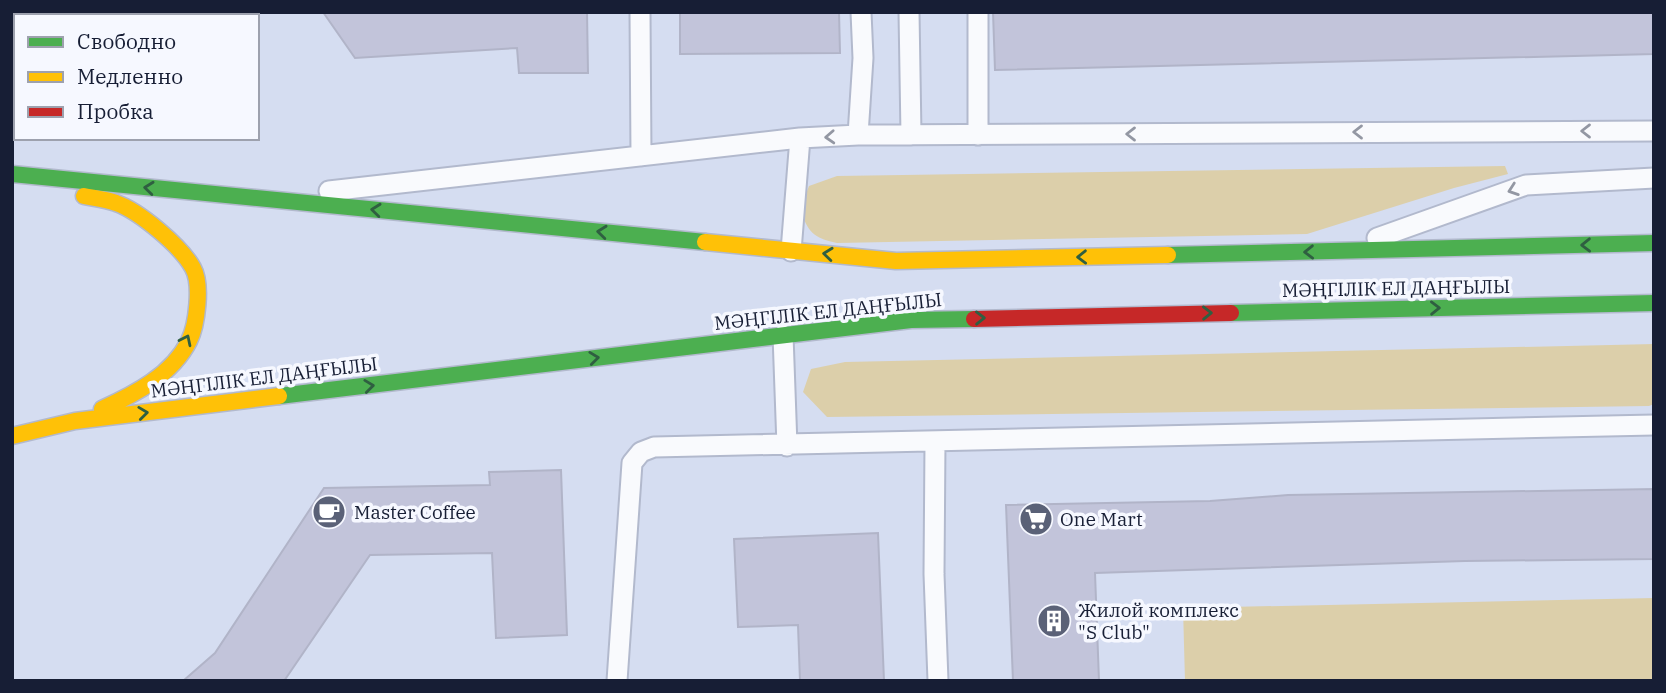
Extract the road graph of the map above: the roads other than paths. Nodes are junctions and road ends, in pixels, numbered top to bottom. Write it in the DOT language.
graph roads {
  1 [pos="640,12"];
  2 [pos="861,12"];
  3 [pos="909,12"];
  4 [pos="978,12"];
  5 [pos="1654,131"];
  6 [pos="858,135"];
  7 [pos="911,135"];
  8 [pos="978,135"];
  9 [pos="800,138"];
  10 [pos="640,156"];
  11 [pos="12,174"];
  12 [pos="1654,178"];
  13 [pos="12,180"];
  14 [pos="262,199"];
  15 [pos="1654,243"];
  16 [pos="791,251"];
  17 [pos="1339,251"];
  18 [pos="1654,303"];
  19 [pos="783,335"];
  20 [pos="75,421"];
  21 [pos="1654,425"];
  22 [pos="12,436"];
  23 [pos="935,442"];
  24 [pos="787,446"];
  25 [pos="617,681"];
  26 [pos="937,681"];
  1 -- 10 [label="lane"];
  2 -- 6 [label="lane"];
  3 -- 7 [label="lane"];
  4 -- 8 [label="lane"];
  5 -- 8 [label="lane, one-way"];
  6 -- 7 [label="lane"];
  6 -- 9 [label="lane, one-way"];
  7 -- 8 [label="lane"];
  9 -- 10 [label="lane"];
  9 -- 16 [label="lane"];
  10 -- 14 [label="lane"];
  14 -- 11 [label="main road, МӘҢГІЛІК ЕЛ ДАҢҒЫЛЫ, one-way"];
  12 -- 17 [label="lane, one-way"];
  20 -- 13 [label="main road, one-way"];
  16 -- 14 [label="main road, МӘҢГІЛІК ЕЛ ДАҢҒЫЛЫ, one-way"];
  15 -- 17 [label="main road, МӘҢГІЛІК ЕЛ ДАҢҒЫЛЫ, one-way"];
  17 -- 16 [label="main road, МӘҢГІЛІК ЕЛ ДАҢҒЫЛЫ, one-way"];
  19 -- 18 [label="main road, МӘҢГІЛІК ЕЛ ДАҢҒЫЛЫ, one-way"];
  20 -- 19 [label="main road, МӘҢГІЛІК ЕЛ ДАҢҒЫЛЫ, one-way"];
  19 -- 24 [label="lane"];
  20 -- 22 [label="main road, МӘҢГІЛІК ЕЛ ДАҢҒЫЛЫ"];
  21 -- 23 [label="lane"];
  23 -- 24 [label="lane"];
  23 -- 26 [label="lane"];
  24 -- 25 [label="lane"];
}
